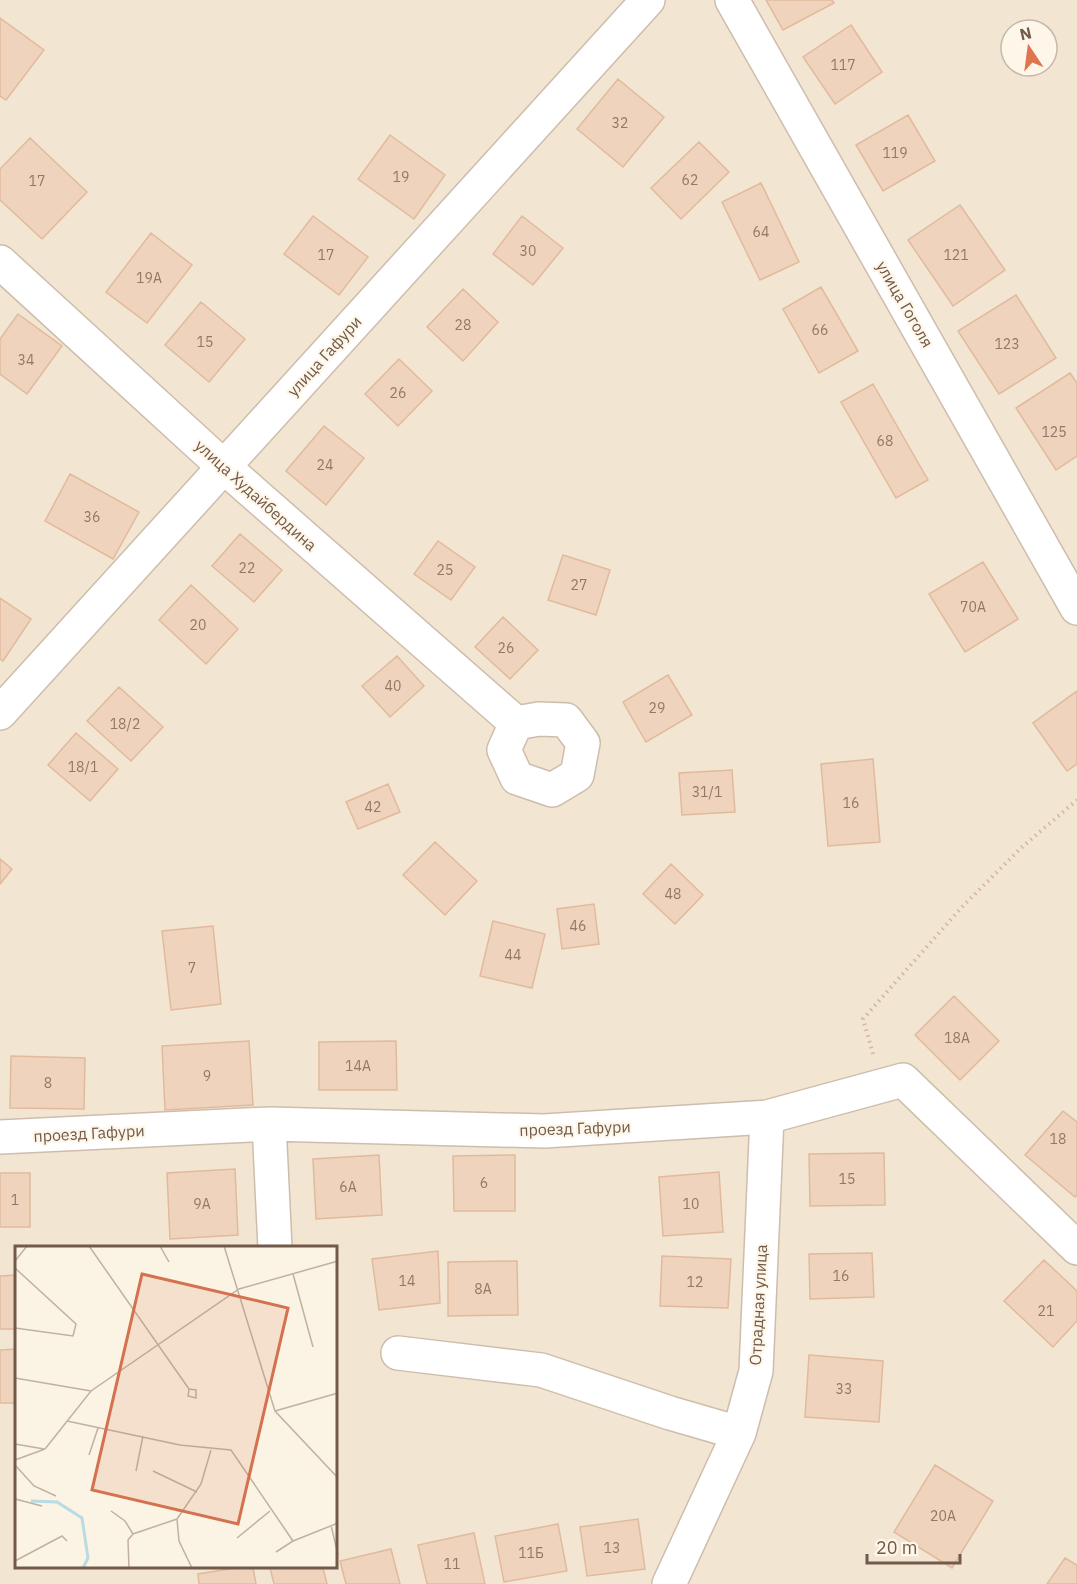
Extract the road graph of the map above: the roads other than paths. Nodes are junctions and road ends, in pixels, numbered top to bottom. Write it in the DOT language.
graph roads {
  1 [pos="648,0"];
  2 [pos="732,0"];
  3 [pos="0,262"];
  4 [pos="224,467"];
  5 [pos="1077,608"];
  6 [pos="0,713"];
  7 [pos="516,723"];
  8 [pos="766,1118"];
  9 [pos="269,1124"];
  10 [pos="0,1137"];
  11 [pos="274,1246"];
  12 [pos="1077,1248"];
  13 [pos="398,1353"];
  14 [pos="739,1433"];
  15 [pos="669,1584"];
  1 -- 4 [label="street, улица Гафури"];
  2 -- 5 [label="street, улица Гоголя"];
  3 -- 4 [label="street, улица Худайбердина"];
  4 -- 6 [label="street, улица Гафури"];
  4 -- 7 [label="street, улица Худайбердина"];
  8 -- 9 [label="street, проезд Гафури"];
  8 -- 12 [label="street, проезд Гафури"];
  8 -- 14 [label="street, Отрадная улица"];
  9 -- 10 [label="street, проезд Гафури"];
  9 -- 11 [label="street"];
  13 -- 14 [label="street"];
  14 -- 15 [label="street, Отрадная улица"];
}
